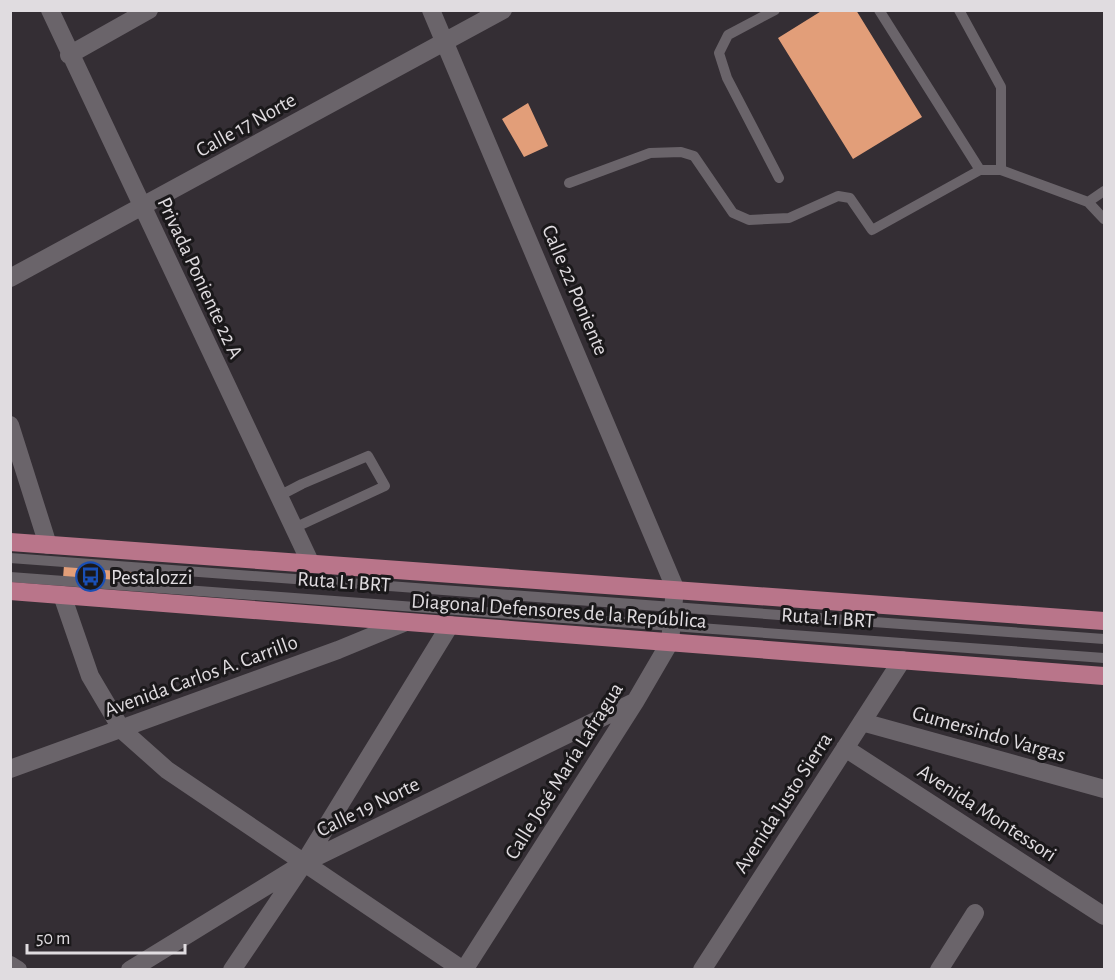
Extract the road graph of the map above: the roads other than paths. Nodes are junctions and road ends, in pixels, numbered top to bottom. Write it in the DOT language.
graph roads {
  1 [pos="50,10"];
  2 [pos="149,10"];
  3 [pos="431,10"];
  4 [pos="503,10"];
  5 [pos="775,10"];
  6 [pos="879,10"];
  7 [pos="959,10"];
  8 [pos="446,41"];
  9 [pos="69,55"];
  10 [pos="980,170"];
  11 [pos="1001,170"];
  12 [pos="779,178"];
  13 [pos="568,183"];
  14 [pos="1104,191"];
  15 [pos="1088,202"];
  16 [pos="142,207"];
  17 [pos="1104,219"];
  18 [pos="10,278"];
  19 [pos="10,425"];
  20 [pos="279,496"];
  21 [pos="294,528"];
  22 [pos="10,542"];
  23 [pos="48,544"];
  24 [pos="10,558"];
  25 [pos="311,564"];
  26 [pos="10,577"];
  27 [pos="675,588"];
  28 [pos="10,591"];
  29 [pos="62,595"];
  30 [pos="673,606"];
  31 [pos="1104,621"];
  32 [pos="406,622"];
  33 [pos="450,625"];
  34 [pos="670,634"];
  35 [pos="1104,639"];
  36 [pos="1104,658"];
  37 [pos="902,660"];
  38 [pos="1104,676"];
  39 [pos="635,702"];
  40 [pos="862,722"];
  41 [pos="122,729"];
  42 [pos="845,748"];
  43 [pos="10,769"];
  44 [pos="1104,789"];
  45 [pos="304,863"];
  46 [pos="975,913"];
  47 [pos="1104,916"];
  48 [pos="10,965"];
  49 [pos="18,969"];
  50 [pos="130,969"];
  51 [pos="232,969"];
  52 [pos="464,969"];
  53 [pos="702,969"];
  54 [pos="939,969"];
  1 -- 9 [label="street, Privada Poniente 22 A"];
  2 -- 9 [label="street"];
  3 -- 8 [label="street, Calle 22 Poniente"];
  4 -- 8 [label="street, Calle 17 Norte"];
  5 -- 12 [label="lane"];
  6 -- 10 [label="lane"];
  7 -- 11 [label="lane"];
  8 -- 16 [label="street, Calle 17 Norte"];
  8 -- 27 [label="street, Calle 22 Poniente"];
  9 -- 16 [label="street, Privada Poniente 22 A"];
  10 -- 11 [label="lane"];
  10 -- 13 [label="lane"];
  11 -- 15 [label="lane"];
  14 -- 15 [label="lane"];
  15 -- 17 [label="lane"];
  16 -- 18 [label="street, Calle 17 Norte"];
  16 -- 20 [label="street, Privada Poniente 22 A"];
  19 -- 23 [label="street"];
  20 -- 21 [label="street, Privada Poniente 22 A"];
  20 -- 21 [label="lane"];
  21 -- 25 [label="street, Privada Poniente 22 A"];
  22 -- 23 [label="main road, Diagonal Defensores de la República"];
  23 -- 25 [label="main road, Diagonal Defensores de la República"];
  24 -- 30 [label="lane, Ruta L1 BRT"];
  25 -- 27 [label="main road, Diagonal Defensores de la República"];
  26 -- 34 [label="lane, Ruta L1 BRT"];
  27 -- 30 [label="street, Calle José María Lafragua"];
  27 -- 31 [label="main road, Diagonal Defensores de la República"];
  28 -- 29 [label="main road, Diagonal Defensores de la República"];
  29 -- 32 [label="main road, Diagonal Defensores de la República"];
  29 -- 41 [label="street"];
  30 -- 34 [label="street, Calle José María Lafragua"];
  30 -- 35 [label="lane, Ruta L1 BRT"];
  32 -- 33 [label="main road, Diagonal Defensores de la República"];
  32 -- 41 [label="street, Avenida Carlos A. Carrillo"];
  33 -- 34 [label="main road, Diagonal Defensores de la República"];
  33 -- 45 [label="street"];
  34 -- 36 [label="lane, Ruta L1 BRT"];
  34 -- 37 [label="main road, Diagonal Defensores de la República"];
  34 -- 39 [label="street, Calle José María Lafragua"];
  37 -- 38 [label="main road, Diagonal Defensores de la República"];
  37 -- 40 [label="street, Avenida Justo Sierra"];
  39 -- 45 [label="street, Calle 19 Norte"];
  39 -- 52 [label="street, Calle José María Lafragua"];
  40 -- 42 [label="street, Avenida Justo Sierra"];
  40 -- 44 [label="street, Gumersindo Vargas"];
  41 -- 43 [label="street, Avenida Carlos A. Carrillo"];
  41 -- 45 [label="street"];
  42 -- 47 [label="street, Avenida Montessori"];
  42 -- 53 [label="street, Avenida Justo Sierra"];
  45 -- 50 [label="street, Calle 19 Norte"];
  45 -- 51 [label="street"];
  45 -- 52 [label="street"];
  46 -- 54 [label="street"];
  48 -- 49 [label="street"];
}
